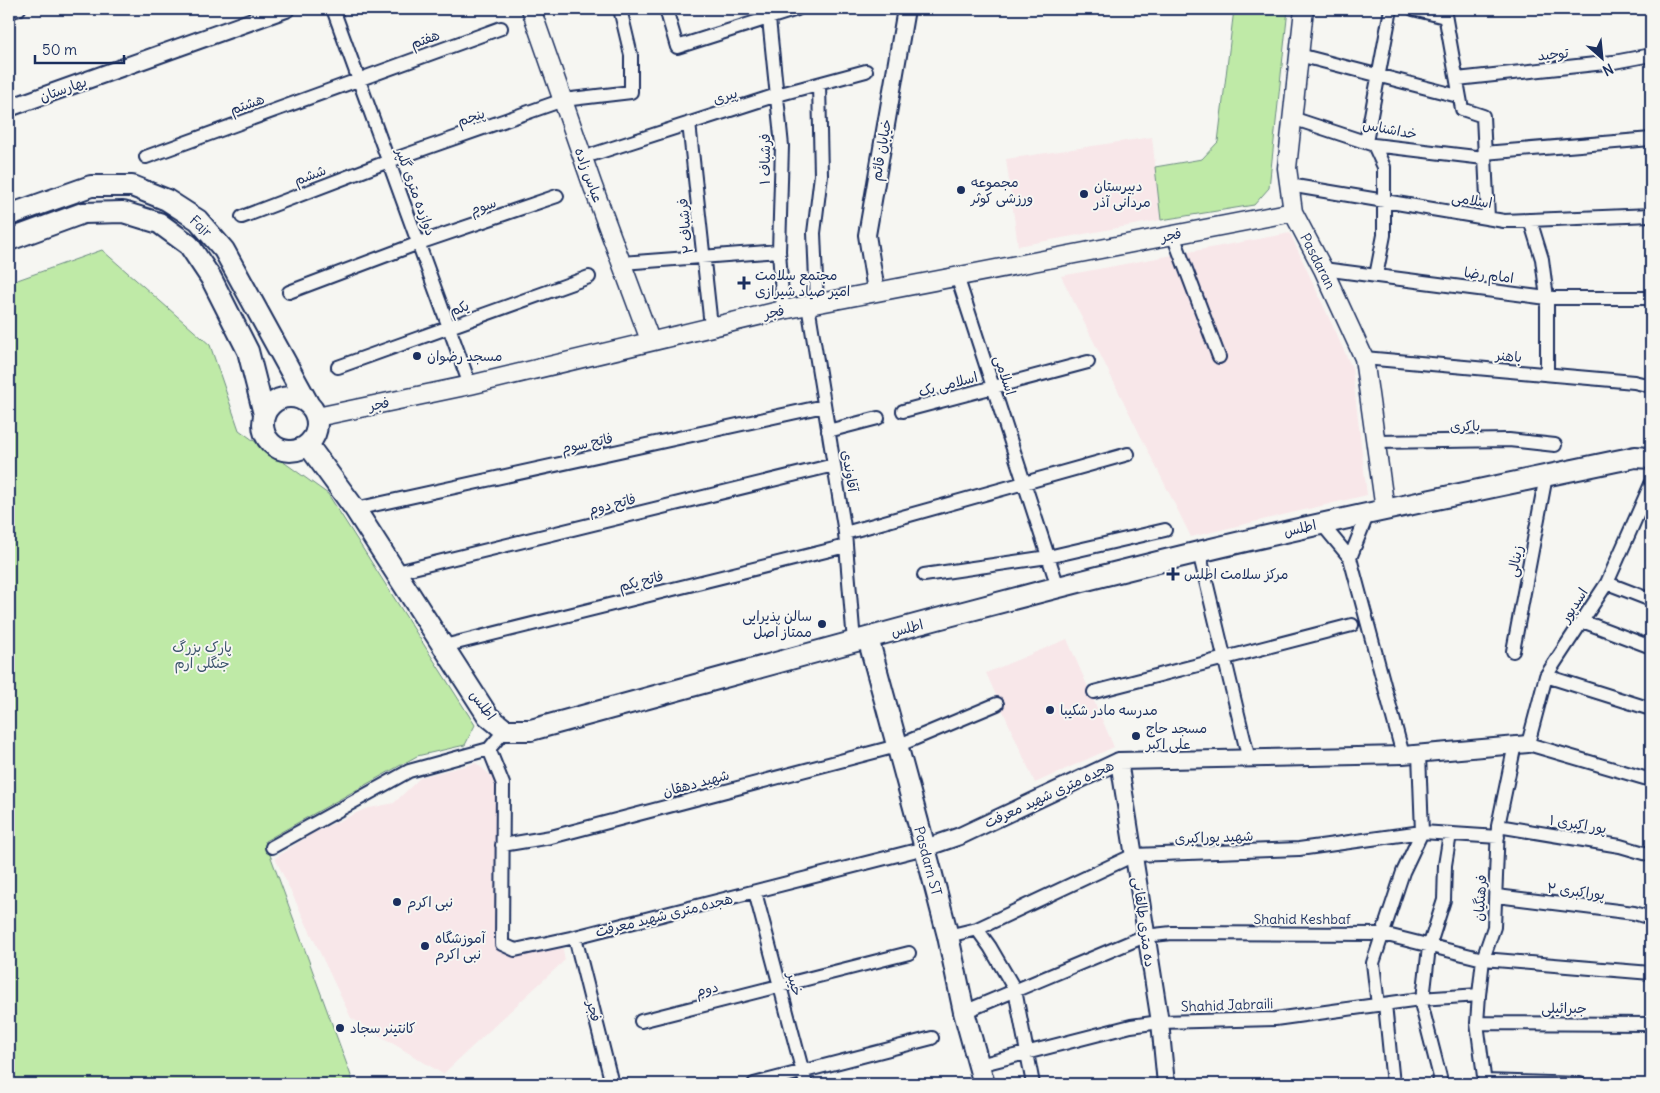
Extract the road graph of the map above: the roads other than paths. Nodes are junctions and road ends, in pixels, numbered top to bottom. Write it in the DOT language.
graph roads {
  1 [pos="19,9"];
  2 [pos="286,9"];
  3 [pos="333,9"];
  4 [pos="531,9"];
  5 [pos="620,9"];
  6 [pos="666,9"];
  7 [pos="797,9"];
  8 [pos="906,9"];
  9 [pos="1304,9"];
  10 [pos="1391,9"];
  11 [pos="1413,9"];
  12 [pos="9,12"];
  13 [pos="1444,13"];
  14 [pos="768,14"];
  15 [pos="501,28"];
  16 [pos="1299,55"];
  17 [pos="1651,56"];
  18 [pos="866,71"];
  19 [pos="1379,76"];
  20 [pos="358,79"];
  21 [pos="1457,79"];
  22 [pos="819,84"];
  23 [pos="777,95"];
  24 [pos="1458,96"];
  25 [pos="563,100"];
  26 [pos="9,108"];
  27 [pos="1292,118"];
  28 [pos="689,123"];
  29 [pos="1651,139"];
  30 [pos="1370,143"];
  31 [pos="594,154"];
  32 [pos="1484,155"];
  33 [pos="146,157"];
  34 [pos="389,161"];
  35 [pos="1289,185"];
  36 [pos="558,196"];
  37 [pos="1384,202"];
  38 [pos="1293,212"];
  39 [pos="9,215"];
  40 [pos="1651,215"];
  41 [pos="242,218"];
  42 [pos="1488,218"];
  43 [pos="1530,220"];
  44 [pos="1173,235"];
  45 [pos="9,240"];
  46 [pos="419,243"];
  47 [pos="779,251"];
  48 [pos="703,255"];
  49 [pos="622,263"];
  50 [pos="1323,269"];
  51 [pos="957,276"];
  52 [pos="1376,276"];
  53 [pos="590,277"];
  54 [pos="876,291"];
  55 [pos="289,292"];
  56 [pos="1547,298"];
  57 [pos="1651,298"];
  58 [pos="812,304"];
  59 [pos="783,310"];
  60 [pos="711,326"];
  61 [pos="450,327"];
  62 [pos="650,340"];
  63 [pos="1219,357"];
  64 [pos="1364,358"];
  65 [pos="1088,362"];
  66 [pos="338,367"];
  67 [pos="1547,374"];
  68 [pos="470,385"];
  69 [pos="1651,386"];
  70 [pos="993,387"];
  71 [pos="824,406"];
  72 [pos="313,410"];
  73 [pos="902,411"];
  74 [pos="264,414"];
  75 [pos="878,418"];
  76 [pos="828,431"];
  77 [pos="1376,442"];
  78 [pos="308,445"];
  79 [pos="1555,445"];
  80 [pos="1128,454"];
  81 [pos="1651,458"];
  82 [pos="834,465"];
  83 [pos="1546,476"];
  84 [pos="1024,483"];
  85 [pos="1651,484"];
  86 [pos="355,509"];
  87 [pos="1376,511"];
  88 [pos="1646,512"];
  89 [pos="1321,523"];
  90 [pos="1165,530"];
  91 [pos="846,539"];
  92 [pos="1199,552"];
  93 [pos="1048,557"];
  94 [pos="1350,558"];
  95 [pos="397,572"];
  96 [pos="924,575"];
  97 [pos="1607,583"];
  98 [pos="1058,587"];
  99 [pos="1651,600"];
  100 [pos="1582,621"];
  101 [pos="1352,625"];
  102 [pos="861,640"];
  103 [pos="444,646"];
  104 [pos="1651,646"];
  105 [pos="1514,651"];
  106 [pos="1224,658"];
  107 [pos="1546,676"];
  108 [pos="1094,692"];
  109 [pos="997,704"];
  110 [pos="1651,709"];
  111 [pos="506,730"];
  112 [pos="1521,744"];
  113 [pos="897,746"];
  114 [pos="489,748"];
  115 [pos="1411,754"];
  116 [pos="1249,760"];
  117 [pos="1119,761"];
  118 [pos="1651,780"];
  119 [pos="1422,832"];
  120 [pos="1498,832"];
  121 [pos="1450,834"];
  122 [pos="502,845"];
  123 [pos="272,847"];
  124 [pos="925,848"];
  125 [pos="1134,855"];
  126 [pos="1651,855"];
  127 [pos="755,892"];
  128 [pos="1497,896"];
  129 [pos="1651,918"];
  130 [pos="977,929"];
  131 [pos="1382,934"];
  132 [pos="948,936"];
  133 [pos="1145,936"];
  134 [pos="575,937"];
  135 [pos="1429,947"];
  136 [pos="910,953"];
  137 [pos="1483,959"];
  138 [pos="1651,973"];
  139 [pos="780,987"];
  140 [pos="1015,990"];
  141 [pos="1479,995"];
  142 [pos="1422,999"];
  143 [pos="1382,1005"];
  144 [pos="964,1012"];
  145 [pos="640,1020"];
  146 [pos="1160,1022"];
  147 [pos="1477,1023"];
  148 [pos="1651,1024"];
  149 [pos="932,1038"];
  150 [pos="1029,1052"];
  151 [pos="979,1065"];
  152 [pos="804,1078"];
  153 [pos="1485,1083"];
  154 [pos="612,1084"];
  155 [pos="754,1084"];
  156 [pos="984,1084"];
  157 [pos="1033,1084"];
  158 [pos="1166,1084"];
  159 [pos="1393,1084"];
  160 [pos="1439,1084"];
  161 [pos="1580,1084"];
  1 -- 12 [label="street"];
  2 -- 26 [label="street, بهارستان"];
  3 -- 20 [label="street, دوازده متری گلپر"];
  4 -- 25 [label="main road, عباس زاده"];
  5 -- 25 [label="street, پنجم"];
  6 -- 14 [label="street"];
  7 -- 14 [label="street"];
  8 -- 54 [label="street, خیابان قائم"];
  9 -- 16 [label="main road, Pasdaran"];
  10 -- 19 [label="street"];
  11 -- 13 [label="street"];
  13 -- 21 [label="street"];
  14 -- 23 [label="street, فرشباف ۱"];
  15 -- 20 [label="street, هفتم"];
  16 -- 19 [label="street"];
  16 -- 27 [label="main road, Pasdaran"];
  17 -- 21 [label="street, توحید"];
  18 -- 22 [label="street, پیری"];
  19 -- 24 [label="street"];
  19 -- 30 [label="street"];
  20 -- 33 [label="street, هشتم"];
  20 -- 34 [label="street, دوازده متری گلپر"];
  21 -- 24 [label="street"];
  22 -- 23 [label="street, پیری"];
  22 -- 58 [label="street, آقاوندی"];
  23 -- 28 [label="street, پیری"];
  23 -- 47 [label="street, فرشباف ۱"];
  24 -- 32 [label="street"];
  25 -- 34 [label="street, پنجم"];
  25 -- 49 [label="main road, عباس زاده"];
  27 -- 30 [label="street, خداشناس"];
  27 -- 35 [label="main road, Pasdaran"];
  28 -- 31 [label="street, پیری"];
  28 -- 48 [label="street, فرشباف ۲"];
  29 -- 32 [label="street, خداشناس"];
  30 -- 32 [label="street, خداشناس"];
  30 -- 37 [label="street"];
  32 -- 42 [label="street"];
  34 -- 41 [label="street, ششم"];
  34 -- 46 [label="street, دوازده متری گلپر"];
  35 -- 37 [label="street, اسلامی"];
  35 -- 38 [label="main road, Pasdaran"];
  36 -- 46 [label="street, سوم"];
  37 -- 42 [label="street, اسلامی"];
  37 -- 52 [label="street"];
  38 -- 44 [label="main road, فجر"];
  38 -- 50 [label="main road, Pasdaran"];
  39 -- 72 [label="main road, Fajr"];
  40 -- 43 [label="street, اسلامی"];
  42 -- 43 [label="street, اسلامی"];
  43 -- 56 [label="street"];
  44 -- 51 [label="main road, فجر"];
  44 -- 63 [label="street"];
  45 -- 74 [label="main road, Fajr"];
  46 -- 55 [label="street"];
  46 -- 61 [label="street, دوازده متری گلپر"];
  47 -- 48 [label="street"];
  47 -- 59 [label="street, فرشباف ۱"];
  48 -- 49 [label="street"];
  48 -- 60 [label="street, فرشباف ۲"];
  49 -- 62 [label="main road, عباس زاده"];
  50 -- 52 [label="street, امام رضا"];
  50 -- 64 [label="main road, Pasdaran"];
  51 -- 54 [label="main road, فجر"];
  51 -- 70 [label="street, اسلامی"];
  52 -- 56 [label="street, امام رضا"];
  53 -- 61 [label="street, یکم"];
  54 -- 58 [label="main road, فجر"];
  56 -- 57 [label="street, امام رضا"];
  56 -- 67 [label="street"];
  58 -- 59 [label="main road, فجر"];
  58 -- 71 [label="street, آقاوندی"];
  59 -- 60 [label="main road, فجر"];
  60 -- 62 [label="main road, فجر"];
  61 -- 66 [label="street, یکم"];
  61 -- 68 [label="street, دوازده متری گلپر"];
  62 -- 68 [label="main road, فجر"];
  64 -- 67 [label="street, باهنر"];
  64 -- 77 [label="main road, Pasdaran"];
  65 -- 70 [label="street, اسلامی یک"];
  67 -- 69 [label="street, باهنر"];
  68 -- 72 [label="main road, فجر"];
  70 -- 73 [label="street, اسلامی یک"];
  70 -- 84 [label="street, اسلامی"];
  71 -- 76 [label="street, آقاوندی"];
  71 -- 86 [label="street, فاتح سوم"];
  72 -- 74 [label="main road"];
  72 -- 78 [label="main road"];
  74 -- 78 [label="main road"];
  75 -- 76 [label="street"];
  76 -- 82 [label="street, آقاوندی"];
  77 -- 79 [label="street, باکری"];
  77 -- 87 [label="main road, Pasdaran"];
  78 -- 86 [label="main road, اطلس"];
  80 -- 84 [label="street"];
  81 -- 83 [label="main road, اطلس"];
  82 -- 91 [label="street, آقاوندی"];
  82 -- 95 [label="street, فاتح دوم"];
  83 -- 87 [label="main road, اطلس"];
  83 -- 105 [label="street, زینالی"];
  84 -- 91 [label="street"];
  84 -- 93 [label="street, اسلامی"];
  85 -- 88 [label="street, اسدپور"];
  86 -- 95 [label="main road, اطلس"];
  87 -- 89 [label="main road, اطلس"];
  87 -- 94 [label="street"];
  88 -- 97 [label="street, اسدپور"];
  89 -- 92 [label="main road, اطلس"];
  89 -- 94 [label="street"];
  90 -- 93 [label="street"];
  91 -- 102 [label="street, آقاوندی"];
  91 -- 103 [label="street, فاتح یکم"];
  92 -- 98 [label="main road, اطلس"];
  92 -- 106 [label="street"];
  93 -- 96 [label="street"];
  93 -- 98 [label="street, اسلامی"];
  94 -- 115 [label="street"];
  95 -- 103 [label="main road, اطلس"];
  97 -- 99 [label="street"];
  97 -- 100 [label="street, اسدپور"];
  98 -- 102 [label="main road, اطلس"];
  100 -- 104 [label="street"];
  100 -- 107 [label="street, اسدپور"];
  101 -- 106 [label="street"];
  102 -- 111 [label="main road, اطلس"];
  102 -- 113 [label="main road, Pasdarn ST"];
  103 -- 111 [label="main road, اطلس"];
  106 -- 108 [label="street"];
  106 -- 116 [label="street"];
  107 -- 110 [label="street"];
  107 -- 112 [label="street, اسدپور"];
  109 -- 113 [label="street, شهید دهقان"];
  111 -- 114 [label="street"];
  112 -- 115 [label="street, هجده متری شهید معرفت"];
  112 -- 118 [label="street, هجده متری شهید معرفت"];
  112 -- 120 [label="street, فرهنگیان"];
  113 -- 122 [label="street, شهید دهقان"];
  113 -- 124 [label="main road, Pasdarn ST"];
  114 -- 122 [label="street"];
  114 -- 123 [label="street"];
  115 -- 116 [label="street, هجده متری شهید معرفت"];
  115 -- 119 [label="street"];
  116 -- 117 [label="street, هجده متری شهید معرفت"];
  117 -- 124 [label="street, هجده متری شهید معرفت"];
  117 -- 125 [label="street, ده متری طالقانی"];
  119 -- 121 [label="street, شهید پوراکبری"];
  119 -- 125 [label="street, شهید پوراکبری"];
  119 -- 131 [label="street"];
  120 -- 121 [label="street, شهید پوراکبری"];
  120 -- 126 [label="street, پور اکبری ۱"];
  120 -- 128 [label="street, فرهنگیان"];
  121 -- 135 [label="street"];
  122 -- 134 [label="street, هجده متری شهید معرفت"];
  124 -- 127 [label="street, هجده متری شهید معرفت"];
  124 -- 132 [label="main road, Pasdarn ST"];
  125 -- 130 [label="street, شهید پوراکبری"];
  125 -- 133 [label="street, ده متری طالقانی"];
  127 -- 134 [label="street, هجده متری شهید معرفت"];
  127 -- 139 [label="street, خیبر"];
  128 -- 129 [label="street, پوراکبری ۲"];
  128 -- 137 [label="street, فرهنگیان"];
  130 -- 132 [label="street, شهید پوراکبری"];
  130 -- 140 [label="street"];
  131 -- 133 [label="street, Shahid Keshbaf"];
  131 -- 135 [label="street, Shahid Keshbaf"];
  131 -- 143 [label="street"];
  132 -- 144 [label="main road, Pasdarn ST"];
  133 -- 140 [label="street, Shahid Keshbaf"];
  133 -- 146 [label="street, ده متری طالقانی"];
  134 -- 154 [label="street, فجر"];
  135 -- 137 [label="street, Shahid Keshbaf"];
  135 -- 142 [label="street"];
  136 -- 139 [label="street"];
  137 -- 138 [label="street, Shahid Keshbaf"];
  137 -- 141 [label="street, فرهنگیان"];
  139 -- 145 [label="street, دوم"];
  139 -- 152 [label="street, خیبر"];
  140 -- 144 [label="street, Shahid Keshbaf"];
  140 -- 150 [label="street"];
  141 -- 142 [label="street, Shahid Jabraili"];
  141 -- 147 [label="street, فرهنگیان"];
  142 -- 143 [label="street, Shahid Jabraili"];
  142 -- 160 [label="street"];
  143 -- 146 [label="street, Shahid Jabraili"];
  143 -- 159 [label="street"];
  144 -- 151 [label="main road, Pasdarn ST"];
  146 -- 150 [label="street, Shahid Jabraili"];
  146 -- 158 [label="street, ده متری طالقانی"];
  147 -- 148 [label="street, جبرائیلی"];
  147 -- 153 [label="street, فرهنگیان"];
  149 -- 152 [label="street"];
  150 -- 151 [label="street, Shahid Jabraili"];
  150 -- 157 [label="street"];
  151 -- 156 [label="main road, Pasdarn ST"];
  152 -- 155 [label="street"];
  153 -- 161 [label="street"];
}
